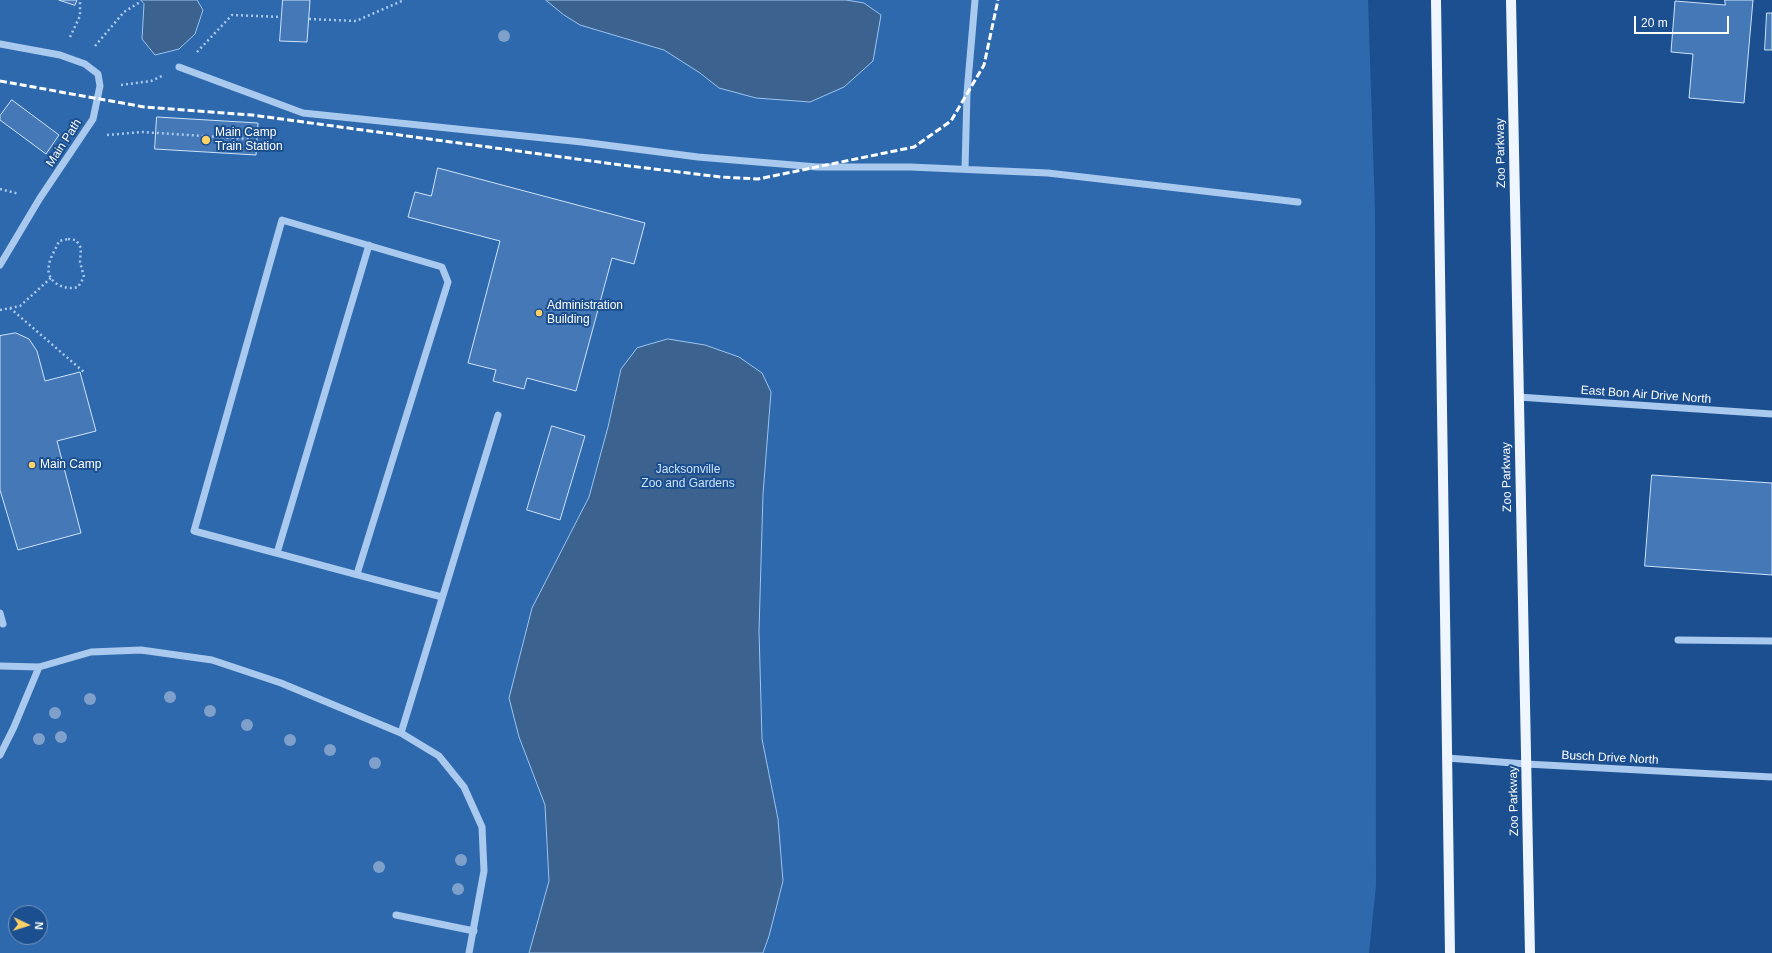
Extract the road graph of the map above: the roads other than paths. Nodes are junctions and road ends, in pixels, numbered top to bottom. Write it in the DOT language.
graph roads {
  1 [pos="975,0"];
  2 [pos="1436,0"];
  3 [pos="1511,0"];
  4 [pos="0,44"];
  5 [pos="179,67"];
  6 [pos="966,170"];
  7 [pos="1298,202"];
  8 [pos="369,245"];
  9 [pos="0,265"];
  10 [pos="1518,397"];
  11 [pos="1772,414"];
  12 [pos="498,415"];
  13 [pos="277,553"];
  14 [pos="357,574"];
  15 [pos="442,597"];
  16 [pos="0,612"];
  17 [pos="2,624"];
  18 [pos="1678,640"];
  19 [pos="1772,641"];
  20 [pos="0,666"];
  21 [pos="40,667"];
  22 [pos="401,733"];
  23 [pos="0,755"];
  24 [pos="1447,758"];
  25 [pos="1526,764"];
  26 [pos="1772,777"];
  27 [pos="396,915"];
  28 [pos="474,931"];
  29 [pos="469,953"];
  30 [pos="1450,953"];
  31 [pos="1530,953"];
  1 -- 6 [label="street"];
  2 -- 24 [label="main road"];
  3 -- 10 [label="main road, Zoo Parkway"];
  4 -- 9 [label="street, Main Path"];
  5 -- 6 [label="street"];
  6 -- 7 [label="street"];
  8 -- 13 [label="street"];
  8 -- 13 [label="street"];
  8 -- 14 [label="street"];
  10 -- 11 [label="street, East Bon Air Drive North"];
  10 -- 25 [label="main road, Zoo Parkway"];
  12 -- 15 [label="street"];
  13 -- 14 [label="street"];
  14 -- 15 [label="street"];
  15 -- 22 [label="street"];
  16 -- 17 [label="street"];
  18 -- 19 [label="street"];
  20 -- 21 [label="street"];
  21 -- 22 [label="street"];
  21 -- 23 [label="street"];
  22 -- 28 [label="street"];
  24 -- 25 [label="street, Busch Drive North"];
  24 -- 30 [label="main road"];
  25 -- 26 [label="street, Busch Drive North"];
  25 -- 31 [label="main road, Zoo Parkway"];
  27 -- 28 [label="street"];
  28 -- 29 [label="street"];
}
